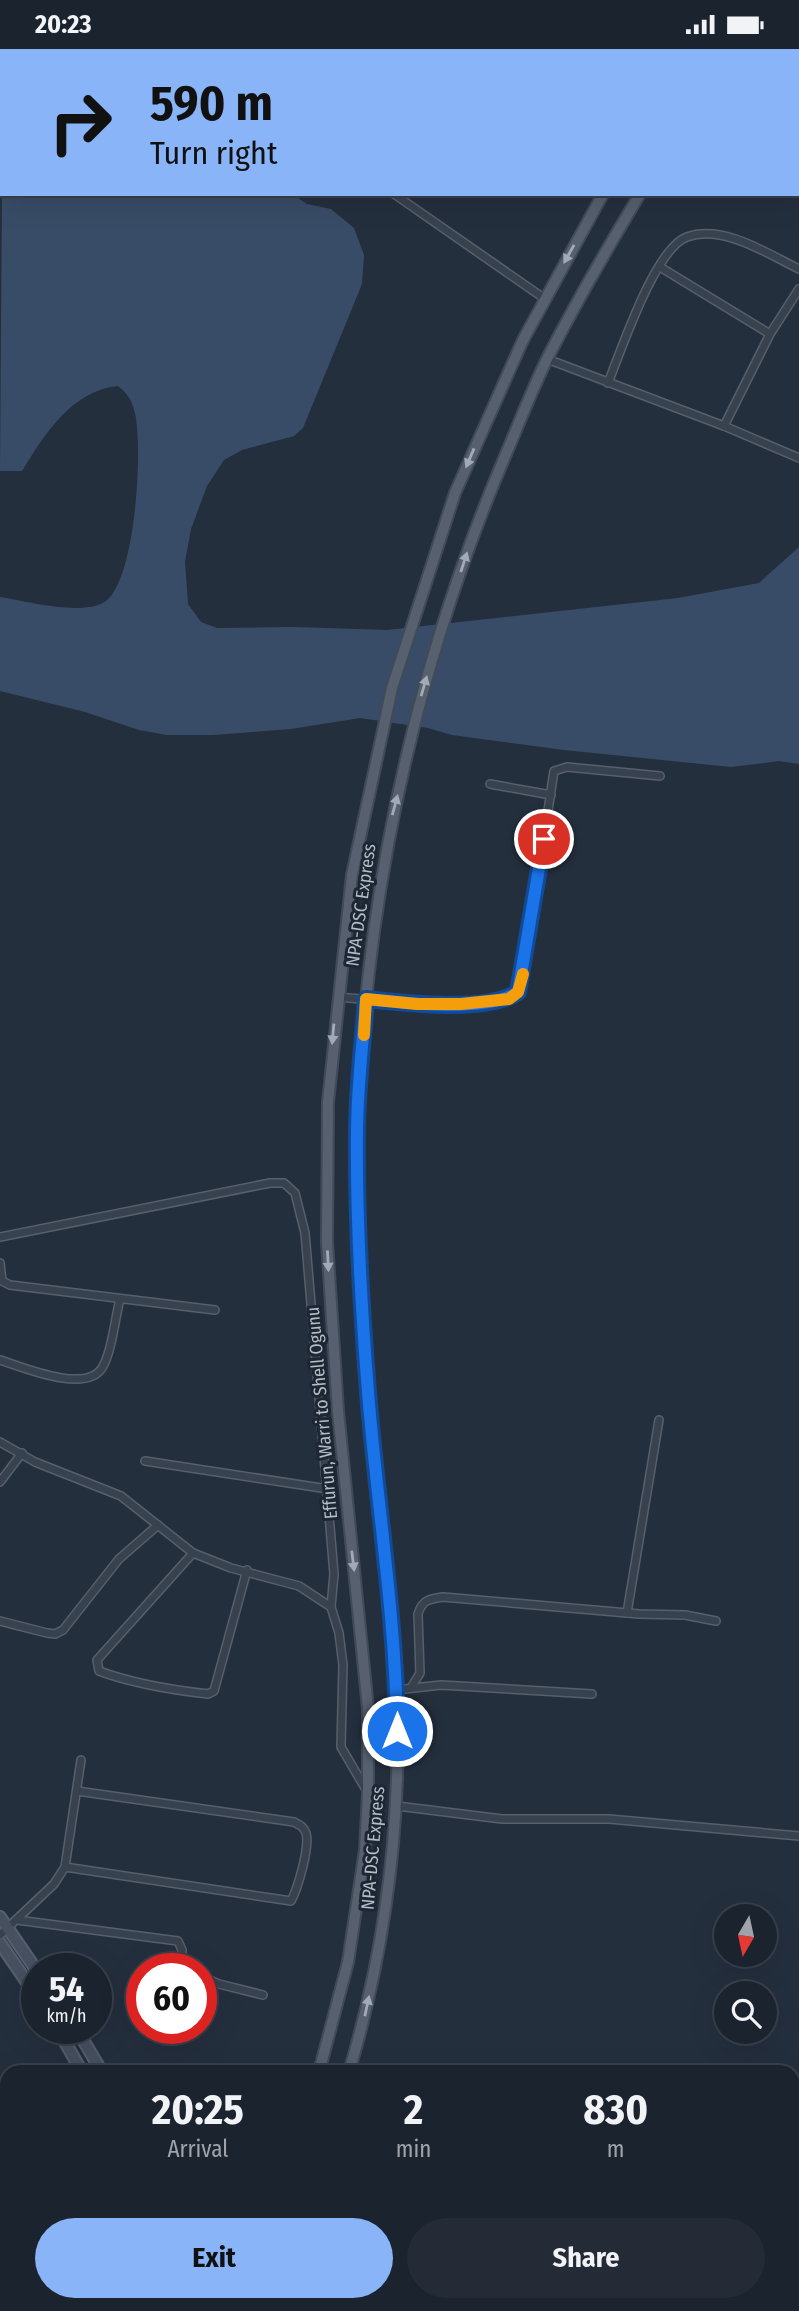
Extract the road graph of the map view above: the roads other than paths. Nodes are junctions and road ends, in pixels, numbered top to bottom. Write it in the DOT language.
graph roads {
  1 [pos="397,196"];
  2 [pos="600,196"];
  3 [pos="639,196"];
  4 [pos="660,267"];
  5 [pos="799,269"];
  6 [pos="799,289"];
  7 [pos="545,299"];
  8 [pos="770,334"];
  9 [pos="547,359"];
  10 [pos="608,383"];
  11 [pos="724,426"];
  12 [pos="799,458"];
  13 [pos="660,776"];
  14 [pos="489,784"];
  15 [pos="551,796"];
  16 [pos="338,997"];
  17 [pos="366,999"];
  18 [pos="0,1237"];
  19 [pos="0,1263"];
  20 [pos="120,1300"];
  21 [pos="215,1310"];
  22 [pos="0,1360"];
  23 [pos="659,1420"];
  24 [pos="0,1442"];
  25 [pos="22,1453"];
  26 [pos="145,1461"];
  27 [pos="0,1482"];
  28 [pos="328,1489"];
  29 [pos="158,1525"];
  30 [pos="193,1553"];
  31 [pos="247,1570"];
  32 [pos="331,1607"];
  33 [pos="627,1613"];
  34 [pos="0,1621"];
  35 [pos="716,1621"];
  36 [pos="411,1688"];
  37 [pos="396,1690"];
  38 [pos="592,1694"];
  39 [pos="81,1761"];
  40 [pos="77,1791"];
  41 [pos="368,1794"];
  42 [pos="397,1807"];
  43 [pos="797,1837"];
  44 [pos="65,1867"];
  45 [pos="0,1917"];
  46 [pos="17,1920"];
  47 [pos="4,1931"];
  48 [pos="0,1943"];
  49 [pos="22,1953"];
  50 [pos="182,1953"];
  51 [pos="21,1974"];
  52 [pos="217,1983"];
  53 [pos="263,1994"];
  54 [pos="66,2044"];
  55 [pos="85,2044"];
  56 [pos="78,2065"];
  57 [pos="98,2065"];
  58 [pos="321,2065"];
  59 [pos="351,2065"];
  1 -- 7 [label="street"];
  2 -- 7 [label="main road, Effurun, Warri to Shell Ogunu, one-way"];
  3 -- 9 [label="main road, NPA-DSC Express"];
  4 -- 5 [label="street"];
  4 -- 8 [label="street"];
  4 -- 10 [label="street"];
  6 -- 8 [label="street"];
  7 -- 16 [label="main road, Effurun, Warri to Shell Ogunu, one-way"];
  8 -- 11 [label="street"];
  9 -- 10 [label="street"];
  17 -- 9 [label="main road, NPA-DSC Express, one-way"];
  10 -- 11 [label="street"];
  11 -- 12 [label="street"];
  13 -- 15 [label="street"];
  14 -- 15 [label="street"];
  15 -- 17 [label="street"];
  16 -- 17 [label="street"];
  16 -- 41 [label="main road, Effurun, Warri to Shell Ogunu, one-way"];
  17 -- 37 [label="main road, NPA-DSC Express"];
  18 -- 28 [label="street"];
  19 -- 20 [label="street"];
  20 -- 21 [label="street"];
  20 -- 22 [label="street"];
  23 -- 33 [label="street"];
  24 -- 25 [label="street"];
  25 -- 27 [label="street"];
  25 -- 29 [label="street"];
  26 -- 28 [label="street"];
  28 -- 32 [label="street"];
  29 -- 30 [label="street"];
  29 -- 34 [label="street"];
  30 -- 31 [label="street"];
  30 -- 31 [label="street"];
  31 -- 32 [label="street"];
  32 -- 41 [label="street"];
  33 -- 35 [label="street"];
  33 -- 36 [label="street"];
  36 -- 37 [label="street"];
  36 -- 38 [label="street"];
  37 -- 42 [label="main road, NPA-DSC Express"];
  39 -- 40 [label="street"];
  40 -- 44 [label="street"];
  40 -- 44 [label="street"];
  41 -- 58 [label="main road, Effurun, Warri to Shell Ogunu"];
  42 -- 43 [label="street"];
  59 -- 42 [label="main road, NPA-DSC Express, one-way"];
  44 -- 46 [label="street"];
  45 -- 47 [label="main road"];
  46 -- 47 [label="street"];
  46 -- 50 [label="street"];
  47 -- 49 [label="main road"];
  48 -- 51 [label="main road"];
  52 -- 53 [label="street"];
  54 -- 56 [label="main road"];
  55 -- 57 [label="main road"];
}
